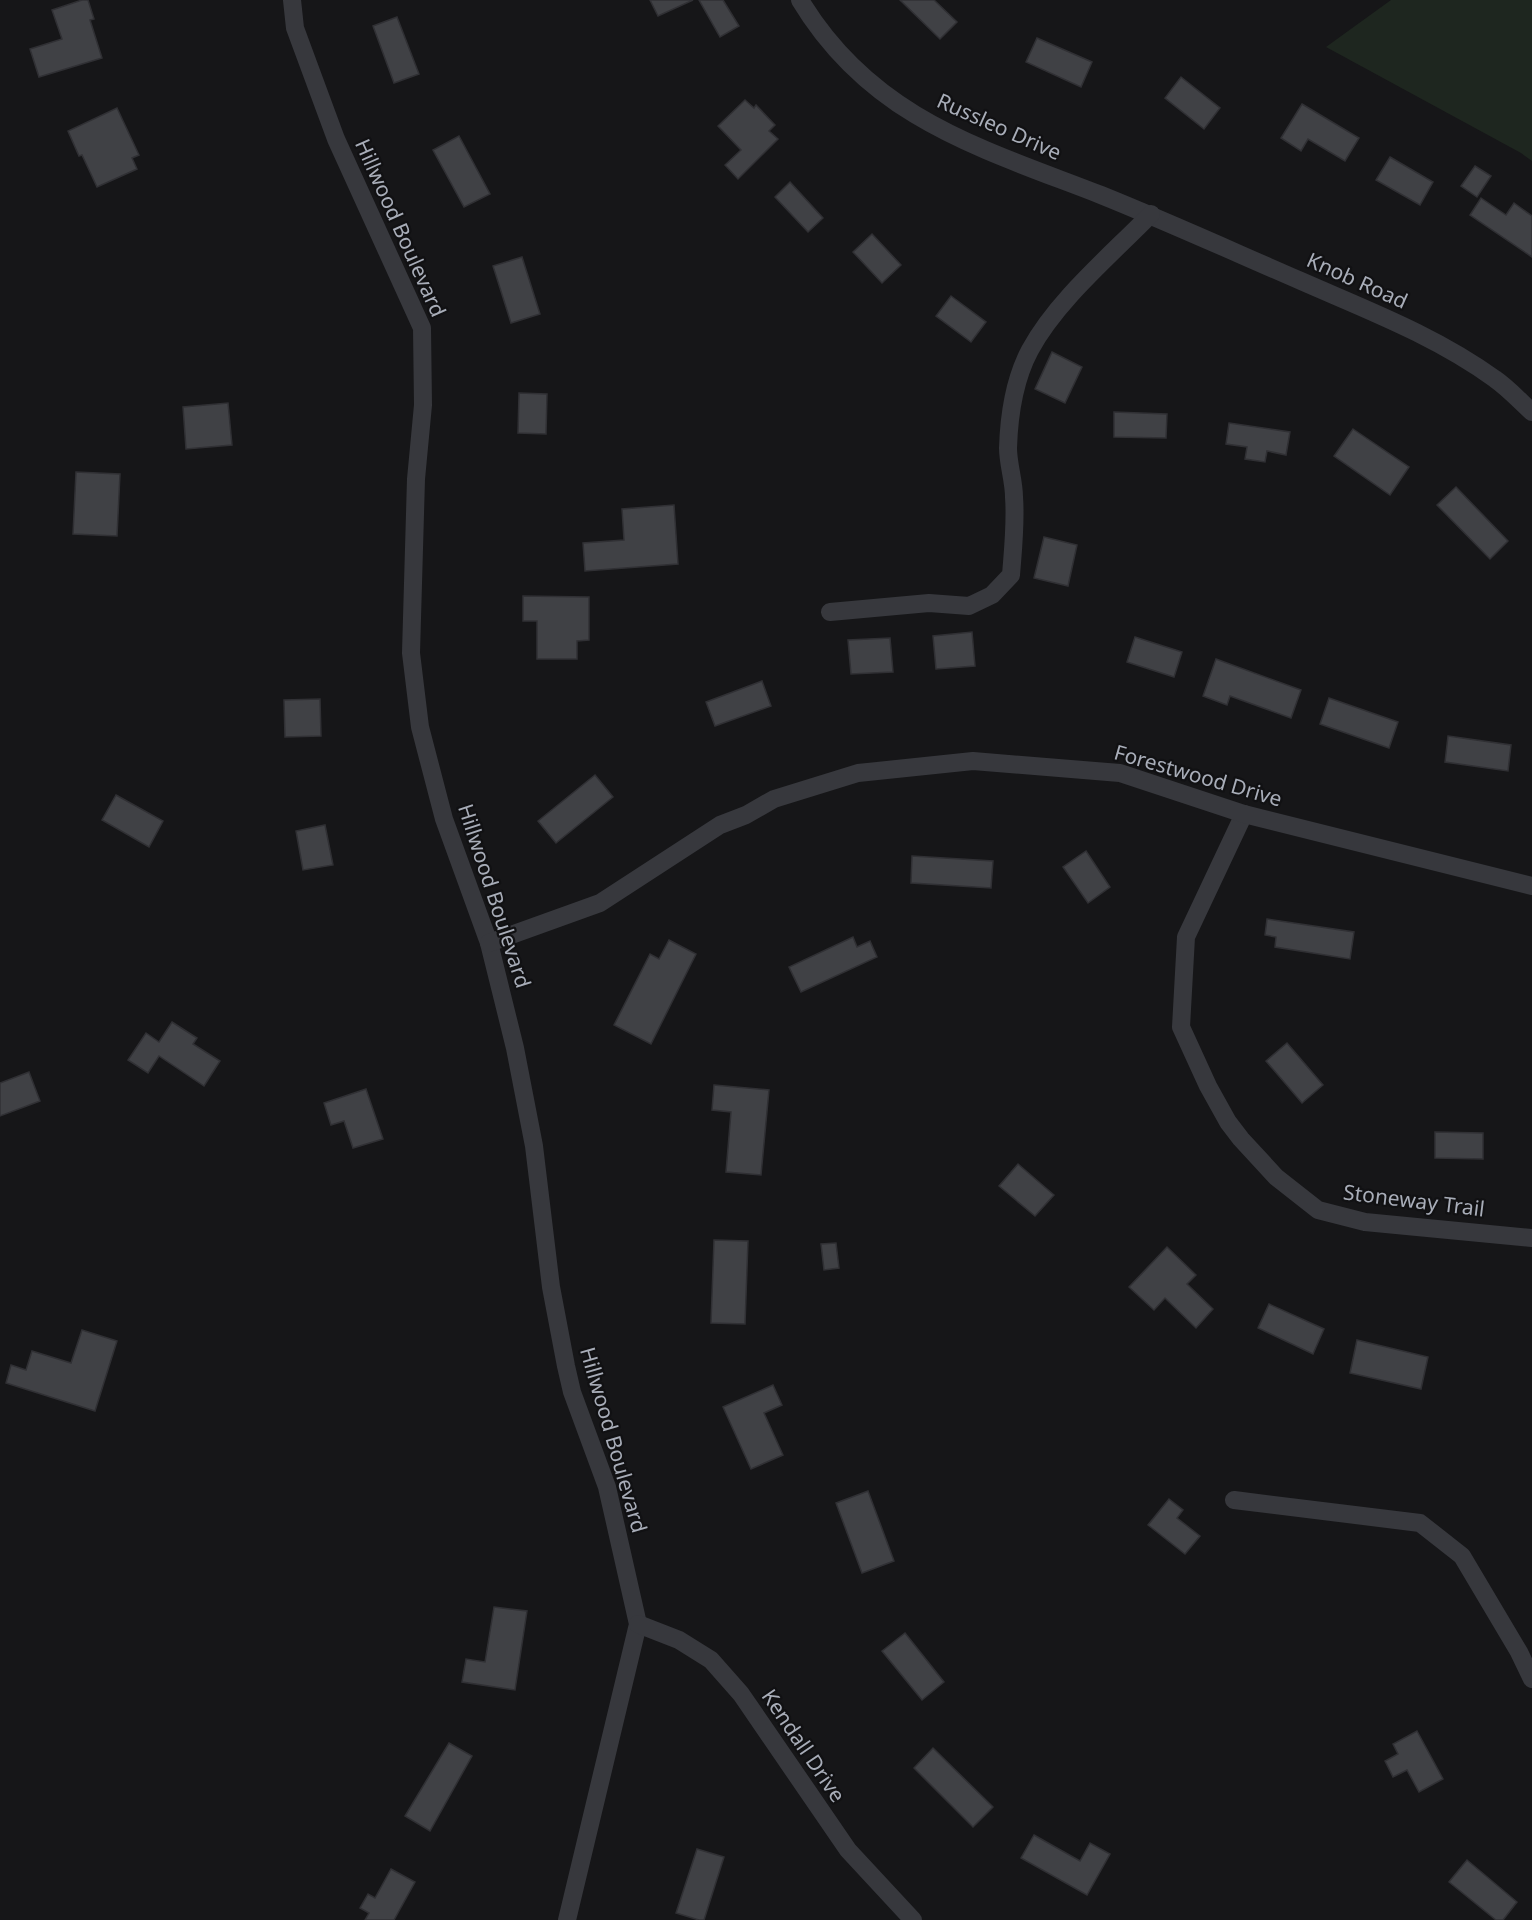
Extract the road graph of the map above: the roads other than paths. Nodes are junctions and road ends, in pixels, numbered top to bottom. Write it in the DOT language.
graph roads {
  1 [pos="292,0"];
  2 [pos="800,0"];
  3 [pos="1151,214"];
  4 [pos="1532,412"];
  5 [pos="830,612"];
  6 [pos="1244,814"];
  7 [pos="1532,886"];
  8 [pos="489,943"];
  9 [pos="1532,1238"];
  10 [pos="1234,1500"];
  11 [pos="638,1624"];
  12 [pos="1532,1680"];
  13 [pos="567,1920"];
  14 [pos="913,1920"];
  1 -- 8 [label="street, Hillwood Boulevard"];
  2 -- 3 [label="street, Russleo Drive"];
  3 -- 4 [label="street, Knob Road"];
  3 -- 5 [label="street"];
  6 -- 7 [label="street, Forestwood Drive"];
  6 -- 8 [label="street, Forestwood Drive"];
  6 -- 9 [label="street, Stoneway Trail"];
  8 -- 11 [label="street, Hillwood Boulevard"];
  10 -- 12 [label="street"];
  11 -- 13 [label="street, Hillwood Boulevard"];
  11 -- 14 [label="street, Kendall Drive"];
}
